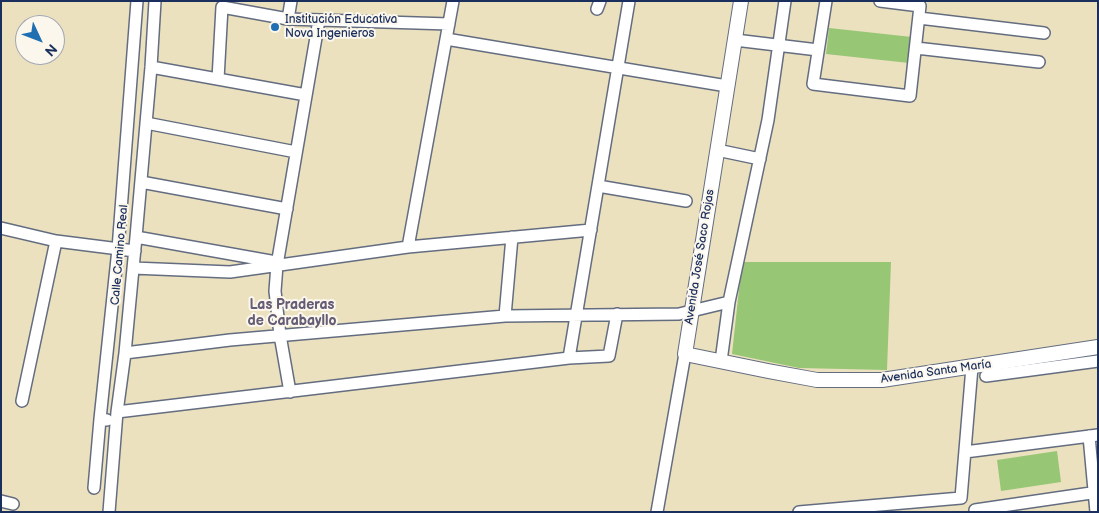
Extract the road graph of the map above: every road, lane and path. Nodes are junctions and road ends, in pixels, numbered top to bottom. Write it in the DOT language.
graph roads {
  1 [pos="137,1"];
  2 [pos="155,1"];
  3 [pos="291,1"];
  4 [pos="453,1"];
  5 [pos="629,1"];
  6 [pos="741,1"];
  7 [pos="785,1"];
  8 [pos="826,1"];
  9 [pos="880,1"];
  10 [pos="288,18"];
  11 [pos="919,18"];
  12 [pos="319,20"];
  13 [pos="449,24"];
  14 [pos="1044,33"];
  15 [pos="446,39"];
  16 [pos="735,40"];
  17 [pos="779,45"];
  18 [pos="916,48"];
  19 [pos="818,50"];
  20 [pos="133,51"];
  21 [pos="152,51"];
  22 [pos="1039,62"];
  23 [pos="151,67"];
  24 [pos="618,69"];
  25 [pos="218,79"];
  26 [pos="727,86"];
  27 [pos="306,95"];
  28 [pos="146,123"];
  29 [pos="717,150"];
  30 [pos="296,152"];
  31 [pos="760,158"];
  32 [pos="124,162"];
  33 [pos="142,164"];
  34 [pos="141,182"];
  35 [pos="598,186"];
  36 [pos="686,201"];
  37 [pos="286,209"];
  38 [pos="1,228"];
  39 [pos="591,230"];
  40 [pos="136,237"];
  41 [pos="512,238"];
  42 [pos="56,241"];
  43 [pos="408,247"];
  44 [pos="118,249"];
  45 [pos="135,251"];
  46 [pos="277,264"];
  47 [pos="133,268"];
  48 [pos="729,302"];
  49 [pos="692,310"];
  50 [pos="577,314"];
  51 [pos="617,314"];
  52 [pos="505,316"];
  53 [pos="280,335"];
  54 [pos="1098,347"];
  55 [pos="125,353"];
  56 [pos="685,354"];
  57 [pos="570,358"];
  58 [pos="1098,361"];
  59 [pos="722,362"];
  60 [pos="972,367"];
  61 [pos="986,376"];
  62 [pos="290,392"];
  63 [pos="22,401"];
  64 [pos="116,416"];
  65 [pos="100,419"];
  66 [pos="1094,435"];
  67 [pos="965,452"];
  68 [pos="94,488"];
  69 [pos="1096,492"];
  70 [pos="1046,499"];
  71 [pos="1,501"];
  72 [pos="13,504"];
  73 [pos="875,509"];
  74 [pos="995,509"];
  75 [pos="975,510"];
  76 [pos="109,512"];
  77 [pos="657,512"];
  78 [pos="799,512"];
  79 [pos="1047,512"];
  80 [pos="1096,512"];
  1 -- 20 [label="street"];
  2 -- 21 [label="street, Calle Camino Real"];
  3 -- 10 [label="street"];
  4 -- 13 [label="street"];
  5 -- 24 [label="street"];
  6 -- 16 [label="main road, Avenida José Saco Rojas"];
  7 -- 17 [label="street"];
  8 -- 19 [label="street"];
  9 -- 11 [label="street"];
  10 -- 12 [label="street"];
  10 -- 25 [label="street"];
  11 -- 14 [label="street"];
  11 -- 18 [label="street"];
  12 -- 13 [label="street"];
  12 -- 27 [label="street"];
  13 -- 15 [label="street"];
  15 -- 24 [label="street"];
  15 -- 43 [label="street"];
  16 -- 17 [label="street"];
  16 -- 26 [label="main road, Avenida José Saco Rojas"];
  17 -- 19 [label="street"];
  17 -- 31 [label="street"];
  18 -- 19 [label="street"];
  18 -- 22 [label="street"];
  20 -- 21 [label="street"];
  20 -- 32 [label="street"];
  21 -- 23 [label="street, Calle Camino Real"];
  23 -- 25 [label="street"];
  23 -- 28 [label="street, Calle Camino Real"];
  24 -- 26 [label="street"];
  24 -- 35 [label="street"];
  25 -- 27 [label="street"];
  26 -- 29 [label="main road, Avenida José Saco Rojas"];
  27 -- 30 [label="street"];
  28 -- 30 [label="street"];
  28 -- 33 [label="street, Calle Camino Real"];
  29 -- 31 [label="street"];
  29 -- 49 [label="main road, Avenida José Saco Rojas"];
  30 -- 37 [label="street"];
  31 -- 48 [label="street"];
  32 -- 33 [label="street"];
  32 -- 44 [label="street"];
  33 -- 34 [label="street, Calle Camino Real"];
  34 -- 37 [label="street"];
  34 -- 40 [label="street, Calle Camino Real"];
  35 -- 36 [label="street"];
  35 -- 39 [label="street"];
  37 -- 46 [label="street"];
  38 -- 42 [label="street"];
  39 -- 41 [label="street"];
  39 -- 50 [label="street"];
  40 -- 45 [label="street, Calle Camino Real"];
  40 -- 46 [label="street"];
  41 -- 43 [label="street"];
  41 -- 52 [label="street"];
  42 -- 44 [label="street"];
  42 -- 63 [label="street"];
  43 -- 46 [label="street"];
  44 -- 45 [label="street"];
  44 -- 65 [label="street"];
  45 -- 47 [label="street, Calle Camino Real"];
  46 -- 47 [label="street"];
  46 -- 53 [label="street"];
  47 -- 55 [label="street, Calle Camino Real"];
  48 -- 49 [label="street"];
  48 -- 59 [label="street"];
  49 -- 51 [label="street"];
  49 -- 56 [label="main road, Avenida José Saco Rojas"];
  50 -- 51 [label="street"];
  50 -- 52 [label="street"];
  50 -- 57 [label="street"];
  51 -- 57 [label="street"];
  52 -- 53 [label="street"];
  53 -- 55 [label="street"];
  53 -- 62 [label="street"];
  54 -- 60 [label="main road, Avenida Santa María"];
  55 -- 64 [label="street, Calle Camino Real"];
  56 -- 59 [label="main road, Avenida Santa María"];
  56 -- 77 [label="street, Avenida José Saco Rojas"];
  57 -- 62 [label="street"];
  58 -- 61 [label="street"];
  59 -- 60 [label="main road, Avenida Santa María"];
  60 -- 67 [label="street"];
  62 -- 64 [label="street"];
  64 -- 65 [label="street"];
  64 -- 76 [label="street, Calle Camino Real"];
  65 -- 68 [label="street"];
  66 -- 67 [label="street"];
  66 -- 69 [label="street"];
  67 -- 73 [label="street"];
  69 -- 70 [label="street"];
  69 -- 80 [label="street"];
  70 -- 74 [label="street"];
  70 -- 79 [label="street"];
  71 -- 72 [label="street"];
  73 -- 78 [label="street"];
  74 -- 75 [label="street"];
}
